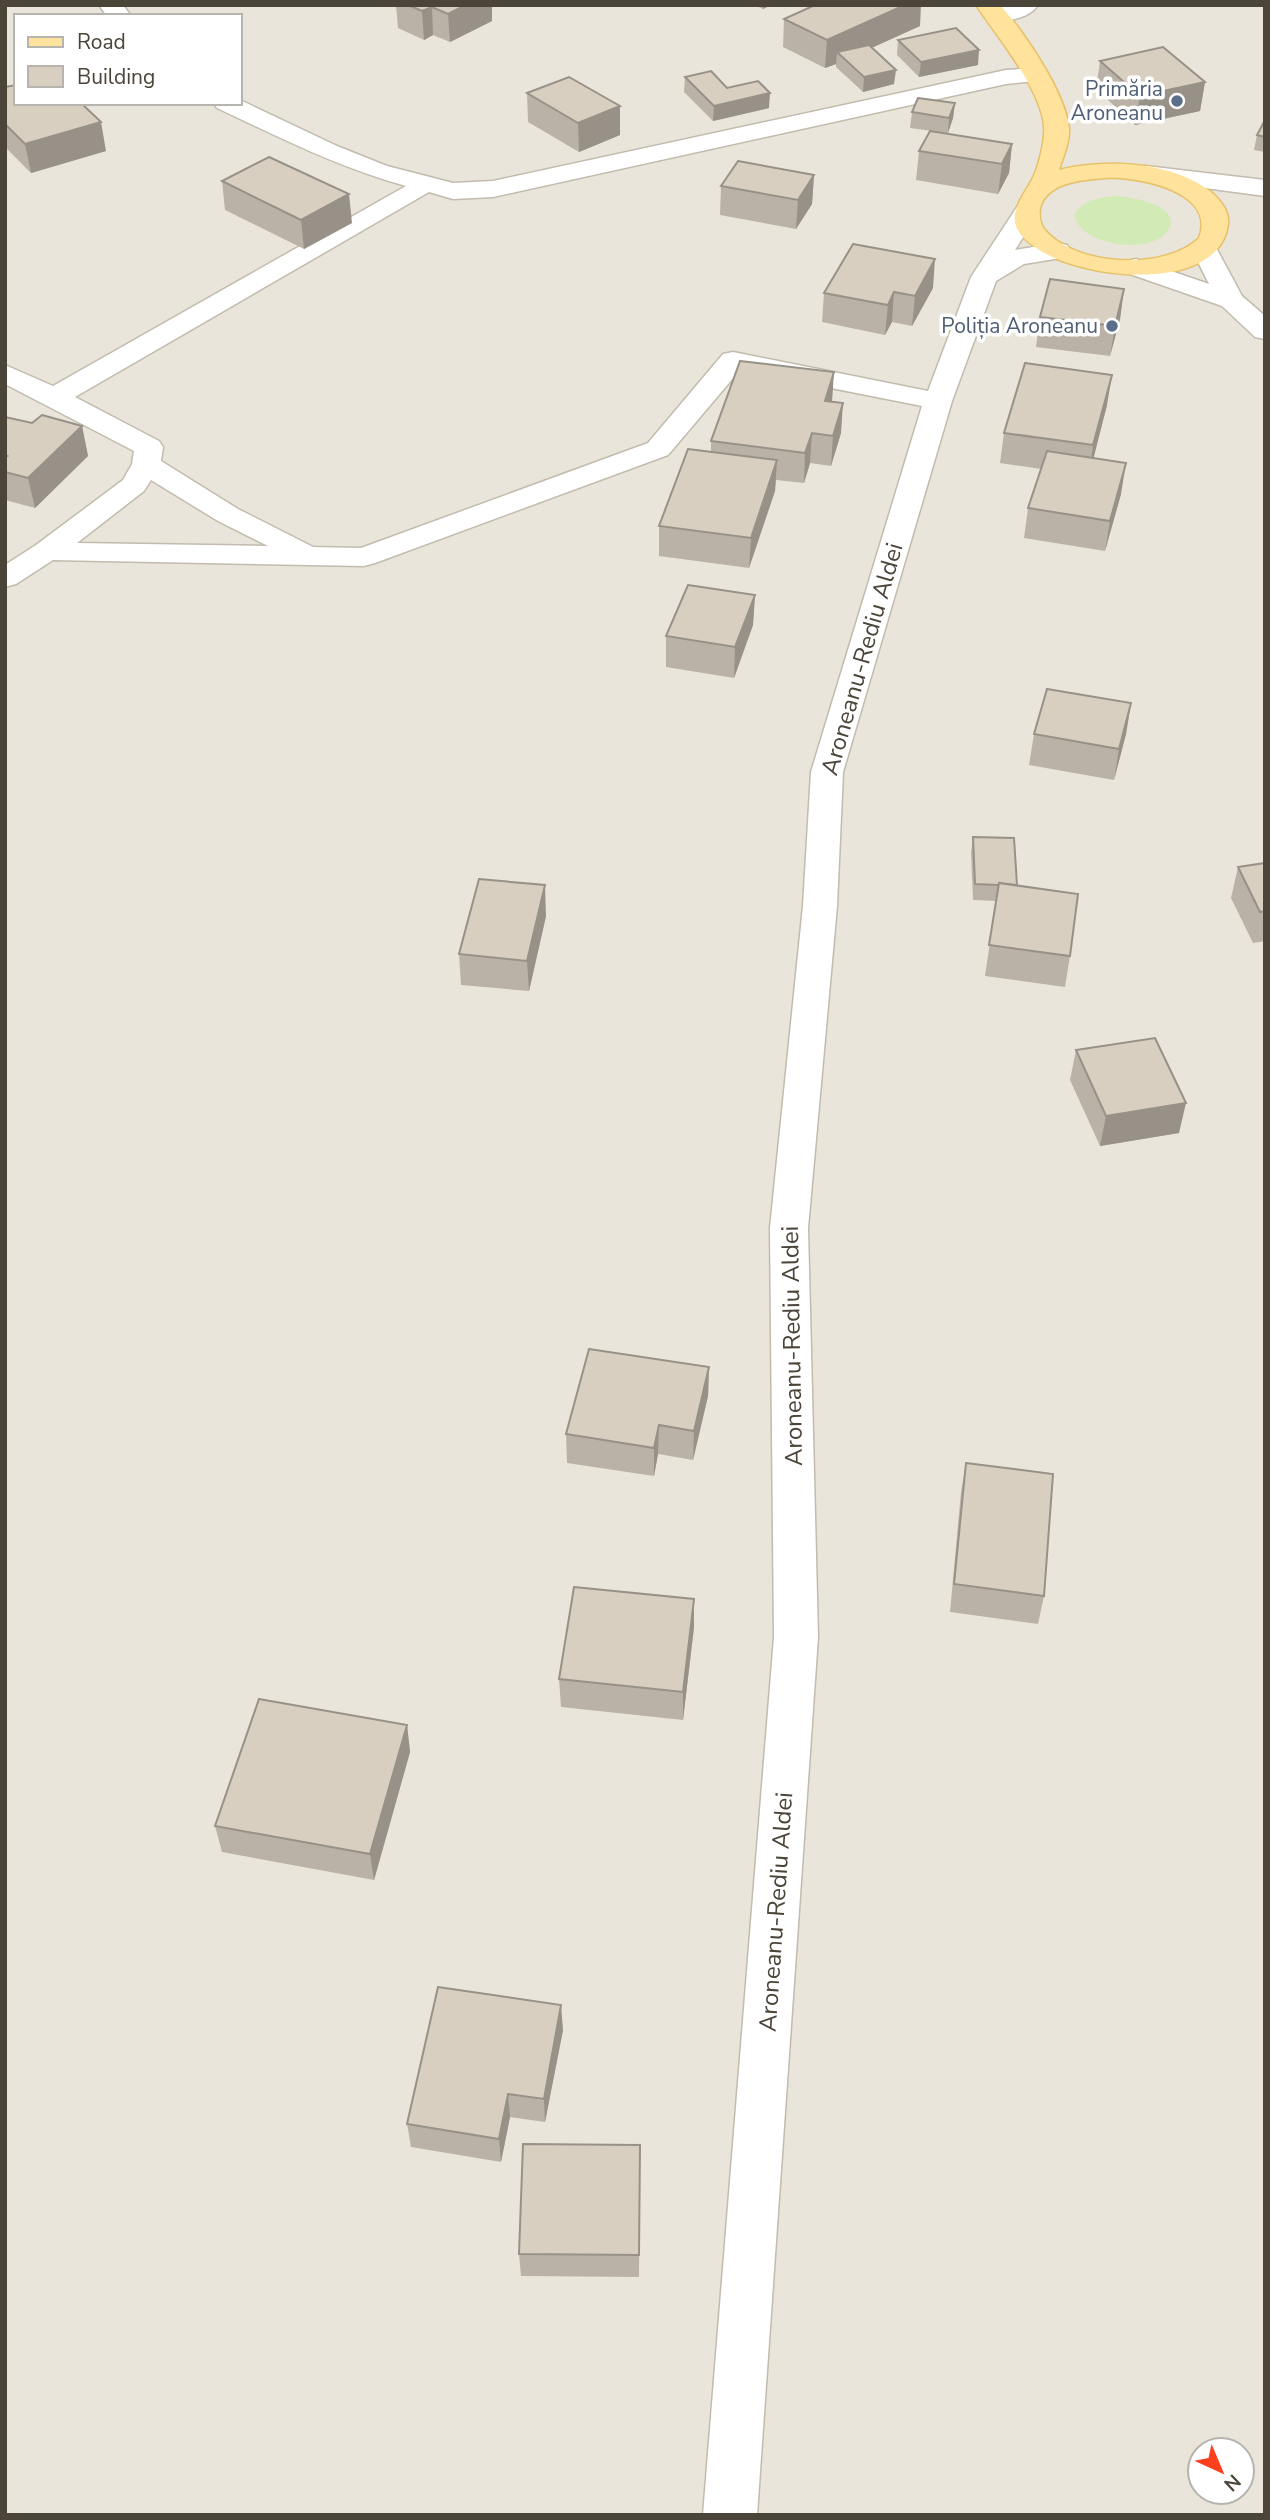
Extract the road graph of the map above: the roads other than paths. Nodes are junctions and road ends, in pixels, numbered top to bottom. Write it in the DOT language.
graph roads {
  1 [pos="1027,5"];
  2 [pos="992,10"];
  3 [pos="1036,75"];
  4 [pos="230,105"];
  5 [pos="1073,141"];
  6 [pos="1116,170"];
  7 [pos="1146,173"];
  8 [pos="423,184"];
  9 [pos="1265,188"];
  10 [pos="1033,200"];
  11 [pos="1265,200"];
  12 [pos="1216,221"];
  13 [pos="1204,248"];
  14 [pos="1058,251"];
  15 [pos="1136,267"];
  16 [pos="984,277"];
  17 [pos="1231,300"];
  18 [pos="1265,331"];
  19 [pos="5,373"];
  20 [pos="54,397"];
  21 [pos="939,401"];
  22 [pos="146,464"];
  23 [pos="47,551"];
  24 [pos="312,556"];
  25 [pos="5,578"];
  26 [pos="730,2515"];
  1 -- 2 [label="street"];
  2 -- 3 [label="main road"];
  3 -- 5 [label="main road"];
  3 -- 8 [label="street"];
  4 -- 8 [label="street"];
  5 -- 6 [label="main road"];
  5 -- 10 [label="main road"];
  6 -- 7 [label="main road"];
  6 -- 10 [label="main road"];
  7 -- 9 [label="street"];
  7 -- 12 [label="main road"];
  8 -- 20 [label="street"];
  10 -- 14 [label="main road"];
  10 -- 16 [label="street, Aroneanu-Rediu Aldei"];
  11 -- 12 [label="street"];
  12 -- 13 [label="main road"];
  13 -- 15 [label="main road"];
  13 -- 17 [label="street"];
  14 -- 15 [label="main road"];
  14 -- 16 [label="street"];
  15 -- 17 [label="street"];
  16 -- 21 [label="street, Aroneanu-Rediu Aldei"];
  17 -- 18 [label="street"];
  19 -- 20 [label="street"];
  20 -- 22 [label="street"];
  21 -- 24 [label="street"];
  21 -- 26 [label="street, Aroneanu-Rediu Aldei"];
  22 -- 23 [label="street"];
  22 -- 24 [label="street"];
  23 -- 24 [label="street"];
  23 -- 25 [label="street"];
}
